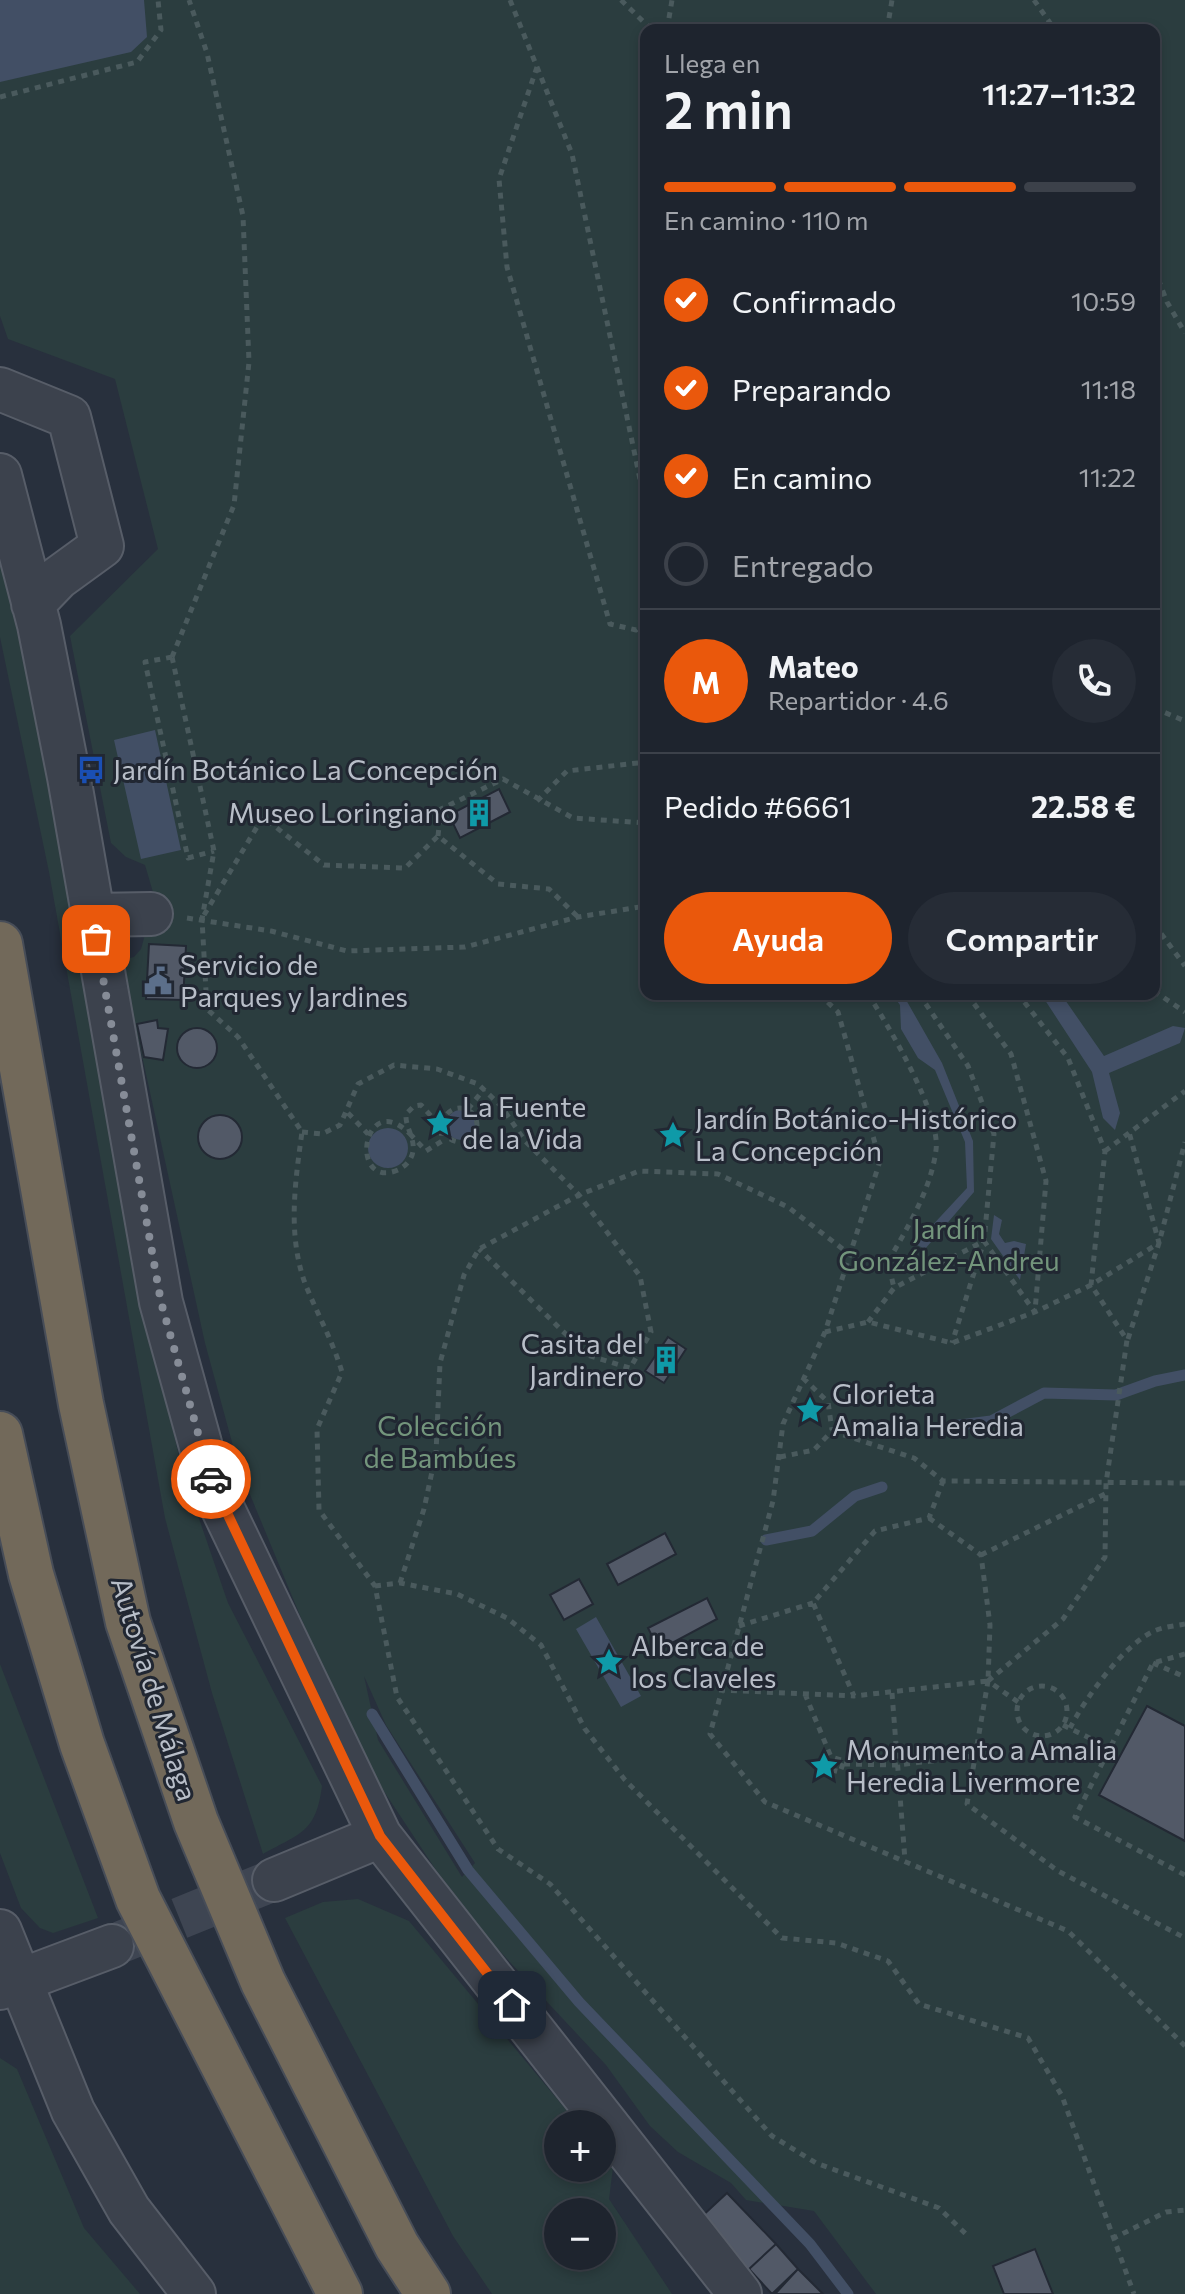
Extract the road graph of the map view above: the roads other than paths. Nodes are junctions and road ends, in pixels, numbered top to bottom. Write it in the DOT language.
graph roads {
  1 [pos="0,389"];
  2 [pos="0,475"];
  3 [pos="33,604"];
  4 [pos="151,914"];
  5 [pos="92,915"];
  6 [pos="0,944"];
  7 [pos="0,1434"];
  8 [pos="380,1836"];
  9 [pos="274,1880"];
  10 [pos="0,1931"];
  11 [pos="112,1946"];
  12 [pos="10,1985"];
  13 [pos="194,2294"];
  14 [pos="340,2294"];
  15 [pos="428,2294"];
  16 [pos="740,2294"];
  1 -- 3 [label="street"];
  2 -- 3 [label="street"];
  3 -- 5 [label="street"];
  4 -- 5 [label="street"];
  5 -- 8 [label="street"];
  6 -- 15 [label="highway, Autovía de Málaga"];
  7 -- 14 [label="highway"];
  8 -- 9 [label="street"];
  8 -- 16 [label="street"];
  10 -- 12 [label="street"];
  11 -- 12 [label="street"];
  12 -- 13 [label="street"];
}
